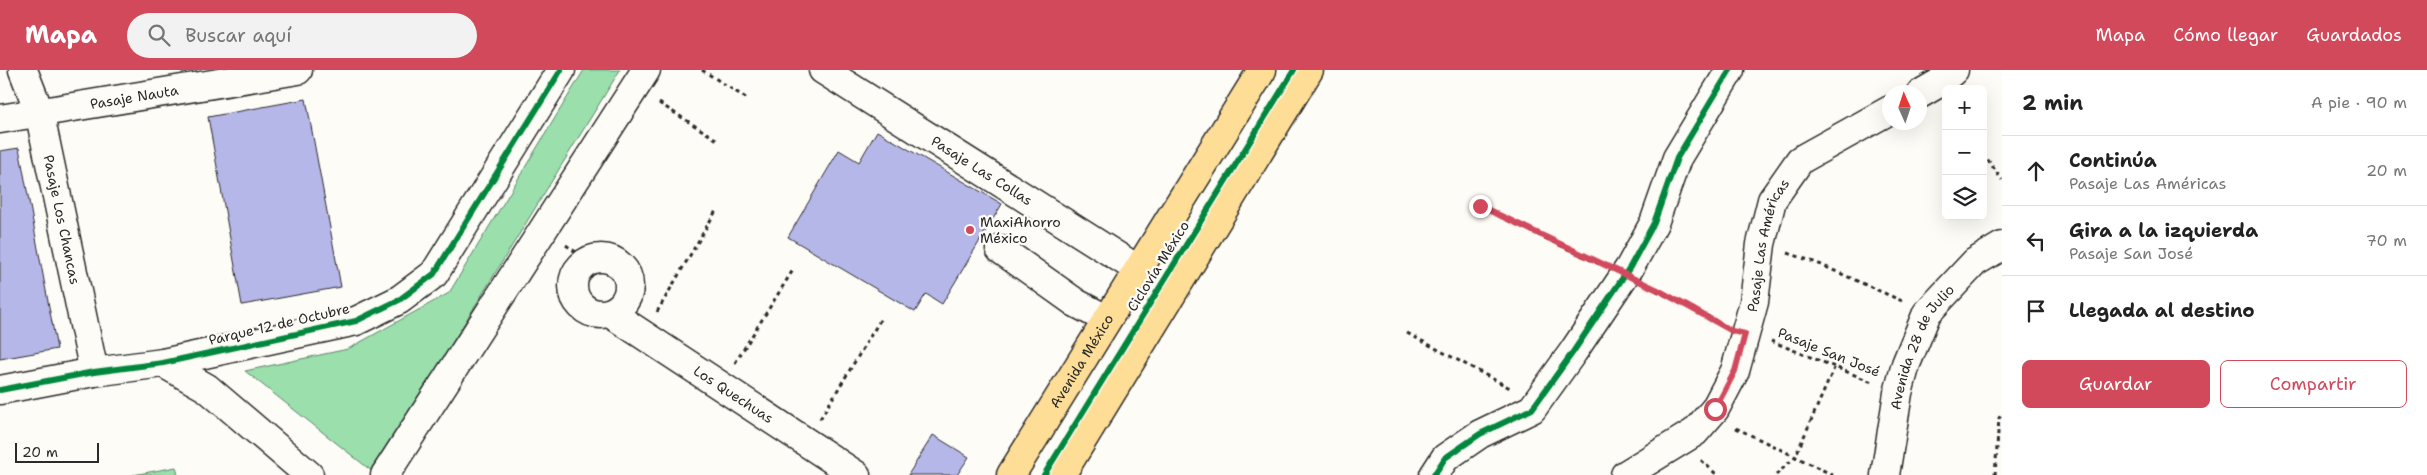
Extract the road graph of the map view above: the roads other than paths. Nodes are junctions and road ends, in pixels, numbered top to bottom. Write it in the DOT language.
graph roads {
  1 [pos="23,70"];
  2 [pos="298,70"];
  3 [pos="561,70"];
  4 [pos="823,70"];
  5 [pos="1262,70"];
  6 [pos="1309,70"];
  7 [pos="1730,70"];
  8 [pos="641,79"];
  9 [pos="39,112"];
  10 [pos="1882,114"];
  11 [pos="0,119"];
  12 [pos="2002,246"];
  13 [pos="1000,249"];
  14 [pos="1139,270"];
  15 [pos="610,313"];
  16 [pos="1106,319"];
  17 [pos="162,363"];
  18 [pos="94,372"];
  19 [pos="0,390"];
  20 [pos="309,475"];
  21 [pos="384,475"];
  22 [pos="856,475"];
  23 [pos="1011,475"];
  24 [pos="1061,475"];
  25 [pos="1434,475"];
  26 [pos="1625,475"];
  27 [pos="1886,475"];
  1 -- 9 [label="street, Pasaje Los Chancas"];
  2 -- 9 [label="street, Pasaje Nauta"];
  3 -- 17 [label="street, Parque 12 de Octubre"];
  4 -- 14 [label="street, Pasaje Las Collas"];
  5 -- 14 [label="main road, Avenida México"];
  6 -- 24 [label="main road"];
  7 -- 25 [label="street"];
  8 -- 21 [label="street"];
  9 -- 11 [label="street, Pasaje Nauta"];
  9 -- 18 [label="street, Pasaje Los Chancas"];
  10 -- 26 [label="street, Pasaje Las Américas"];
  12 -- 27 [label="street, Avenida 28 de Julio"];
  13 -- 16 [label="street"];
  14 -- 16 [label="main road, Avenida México"];
  15 -- 22 [label="street, Los Quechuas"];
  16 -- 23 [label="main road, Avenida México"];
  17 -- 18 [label="street, Parque 12 de Octubre"];
  17 -- 20 [label="street"];
  18 -- 19 [label="street, Parque 12 de Octubre"];
}
